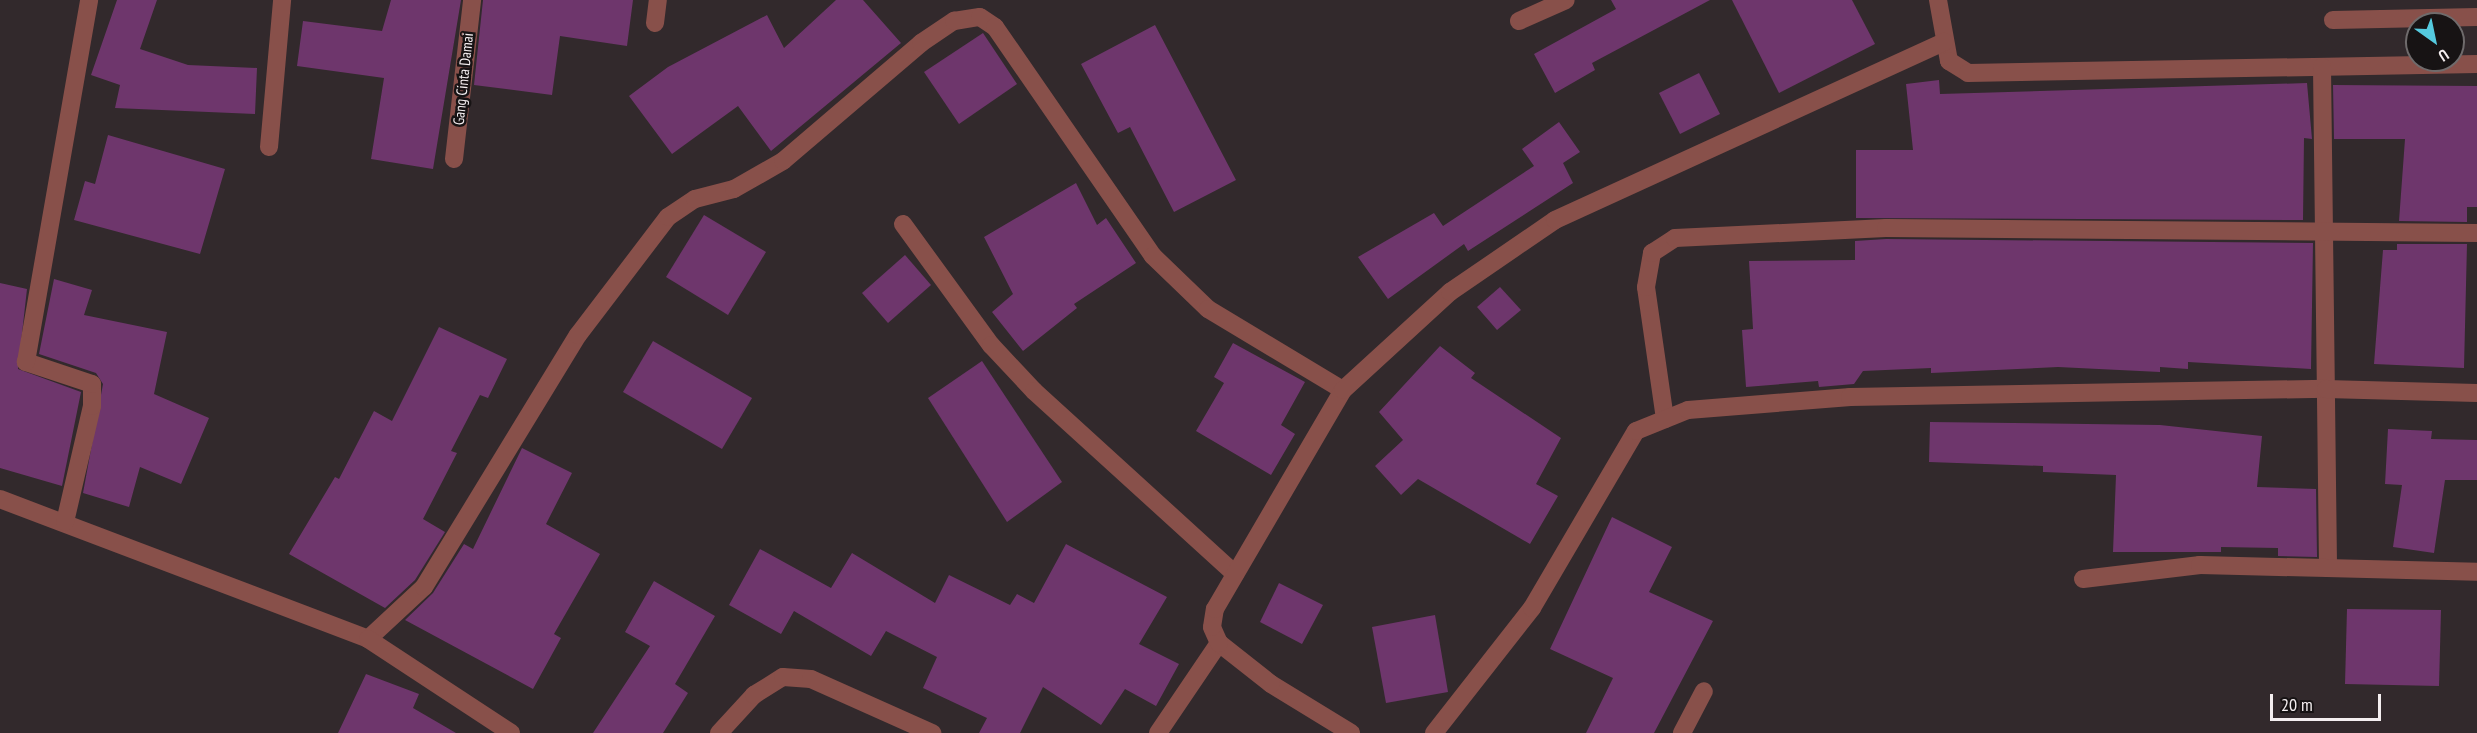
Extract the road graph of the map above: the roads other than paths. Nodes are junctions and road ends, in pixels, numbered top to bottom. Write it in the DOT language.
graph roads {
  1 [pos="89,0"];
  2 [pos="282,0"];
  3 [pos="472,0"];
  4 [pos="658,0"];
  5 [pos="1566,0"];
  6 [pos="1938,0"];
  7 [pos="2477,17"];
  8 [pos="2333,20"];
  9 [pos="1519,21"];
  10 [pos="655,22"];
  11 [pos="1944,42"];
  12 [pos="2477,64"];
  13 [pos="2322,67"];
  14 [pos="269,147"];
  15 [pos="454,159"];
  16 [pos="903,224"];
  17 [pos="2324,229"];
  18 [pos="2477,233"];
  19 [pos="2325,389"];
  20 [pos="1343,390"];
  21 [pos="2477,393"];
  22 [pos="1665,419"];
  23 [pos="0,498"];
  24 [pos="65,522"];
  25 [pos="2328,568"];
  26 [pos="2477,572"];
  27 [pos="1234,574"];
  28 [pos="2084,579"];
  29 [pos="368,639"];
  30 [pos="1219,643"];
  31 [pos="1704,692"];
  32 [pos="511,733"];
  33 [pos="719,733"];
  34 [pos="932,733"];
  35 [pos="1158,733"];
  36 [pos="1351,733"];
  37 [pos="1434,733"];
  38 [pos="1682,733"];
  1 -- 24 [label="street"];
  2 -- 14 [label="street"];
  3 -- 15 [label="street, Gang Cinta Damai"];
  4 -- 10 [label="street"];
  5 -- 9 [label="street"];
  6 -- 11 [label="street"];
  7 -- 8 [label="street"];
  11 -- 13 [label="street"];
  11 -- 20 [label="street"];
  12 -- 13 [label="street"];
  13 -- 17 [label="street"];
  16 -- 27 [label="street"];
  17 -- 18 [label="street"];
  17 -- 19 [label="street"];
  17 -- 22 [label="street"];
  19 -- 21 [label="street"];
  19 -- 22 [label="street"];
  19 -- 25 [label="street"];
  20 -- 27 [label="street"];
  20 -- 29 [label="street"];
  22 -- 37 [label="street"];
  23 -- 24 [label="street"];
  24 -- 29 [label="street"];
  25 -- 26 [label="street"];
  25 -- 28 [label="street"];
  27 -- 30 [label="street"];
  29 -- 32 [label="street"];
  30 -- 35 [label="street"];
  30 -- 36 [label="street"];
  31 -- 38 [label="street"];
  33 -- 34 [label="street"];
}
